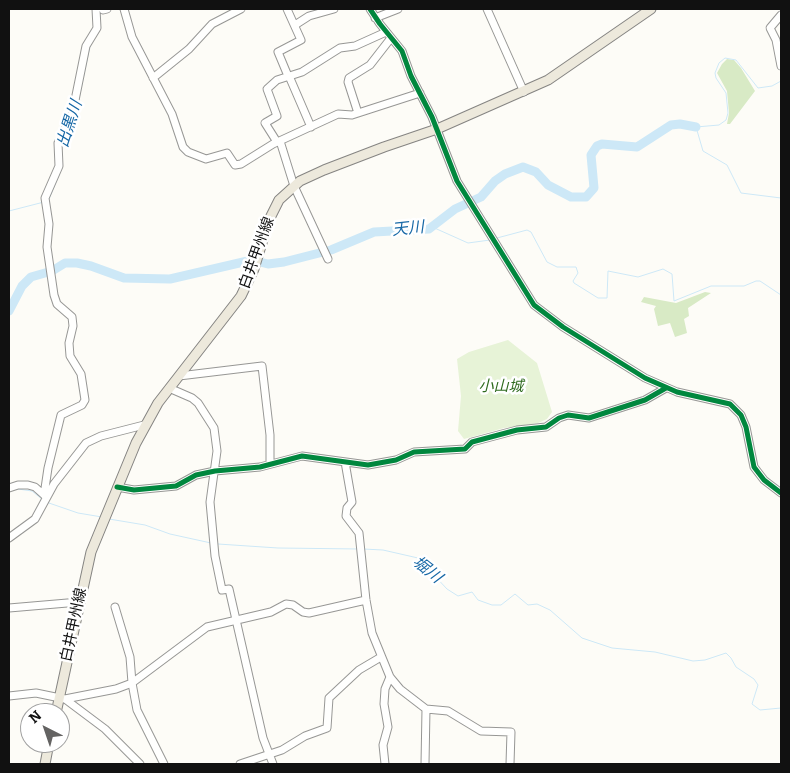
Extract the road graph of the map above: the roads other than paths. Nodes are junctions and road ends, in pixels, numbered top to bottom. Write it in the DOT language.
graph roads {
  1 [pos="102,9"];
  2 [pos="124,9"];
  3 [pos="241,9"];
  4 [pos="287,9"];
  5 [pos="334,9"];
  6 [pos="370,9"];
  7 [pos="398,9"];
  8 [pos="487,9"];
  9 [pos="651,9"];
  10 [pos="781,15"];
  11 [pos="375,18"];
  12 [pos="295,25"];
  13 [pos="388,35"];
  14 [pos="781,66"];
  15 [pos="289,76"];
  16 [pos="153,78"];
  17 [pos="524,92"];
  18 [pos="420,94"];
  19 [pos="358,113"];
  20 [pos="312,128"];
  21 [pos="437,130"];
  22 [pos="278,142"];
  23 [pos="294,186"];
  24 [pos="328,258"];
  25 [pos="179,376"];
  26 [pos="169,388"];
  27 [pos="666,388"];
  28 [pos="144,425"];
  29 [pos="345,462"];
  30 [pos="270,464"];
  31 [pos="215,471"];
  32 [pos="117,487"];
  33 [pos="9,488"];
  34 [pos="781,493"];
  35 [pos="45,498"];
  36 [pos="9,538"];
  37 [pos="366,600"];
  38 [pos="79,602"];
  39 [pos="115,607"];
  40 [pos="9,608"];
  41 [pos="236,621"];
  42 [pos="382,657"];
  43 [pos="390,677"];
  44 [pos="132,683"];
  45 [pos="9,696"];
  46 [pos="62,698"];
  47 [pos="60,703"];
  48 [pos="426,709"];
  49 [pos="270,754"];
  50 [pos="140,764"];
  51 [pos="164,764"];
  52 [pos="240,764"];
  53 [pos="273,764"];
  54 [pos="385,764"];
  55 [pos="425,764"];
  56 [pos="510,764"];
  1 -- 35 [label="street"];
  2 -- 16 [label="street"];
  3 -- 16 [label="street"];
  4 -- 12 [label="street"];
  5 -- 12 [label="street"];
  6 -- 11 [label="street"];
  7 -- 11 [label="street"];
  8 -- 17 [label="street"];
  9 -- 17 [label="main road, 白井甲州線"];
  10 -- 14 [label="street"];
  11 -- 13 [label="street"];
  12 -- 15 [label="street"];
  13 -- 15 [label="street"];
  13 -- 18 [label="street"];
  13 -- 19 [label="street"];
  15 -- 20 [label="street"];
  15 -- 22 [label="street"];
  16 -- 22 [label="street"];
  17 -- 21 [label="main road, 白井甲州線"];
  18 -- 19 [label="street"];
  18 -- 21 [label="street"];
  19 -- 20 [label="street"];
  20 -- 22 [label="street"];
  21 -- 23 [label="main road, 白井甲州線"];
  21 -- 27 [label="street"];
  22 -- 23 [label="street"];
  23 -- 24 [label="street"];
  23 -- 25 [label="main road, 白井甲州線"];
  25 -- 26 [label="main road, 白井甲州線"];
  25 -- 30 [label="street"];
  26 -- 28 [label="main road, 白井甲州線"];
  26 -- 31 [label="street"];
  27 -- 29 [label="street"];
  27 -- 34 [label="street"];
  28 -- 32 [label="main road, 白井甲州線"];
  28 -- 35 [label="street"];
  29 -- 30 [label="street"];
  29 -- 37 [label="street"];
  30 -- 31 [label="street"];
  31 -- 32 [label="street"];
  31 -- 41 [label="street"];
  32 -- 38 [label="main road, 白井甲州線"];
  33 -- 35 [label="street"];
  35 -- 36 [label="street"];
  37 -- 41 [label="street"];
  37 -- 42 [label="street"];
  38 -- 40 [label="street"];
  38 -- 46 [label="main road, 白井甲州線"];
  39 -- 44 [label="street"];
  41 -- 44 [label="street"];
  41 -- 49 [label="street"];
  42 -- 43 [label="street"];
  42 -- 49 [label="street"];
  43 -- 48 [label="street"];
  43 -- 54 [label="street"];
  44 -- 46 [label="street"];
  44 -- 51 [label="street"];
  45 -- 46 [label="street"];
  46 -- 47 [label="main road, 白井甲州線"];
  46 -- 50 [label="street"];
  48 -- 55 [label="street"];
  48 -- 56 [label="street"];
  49 -- 52 [label="street"];
  49 -- 53 [label="street"];
}
